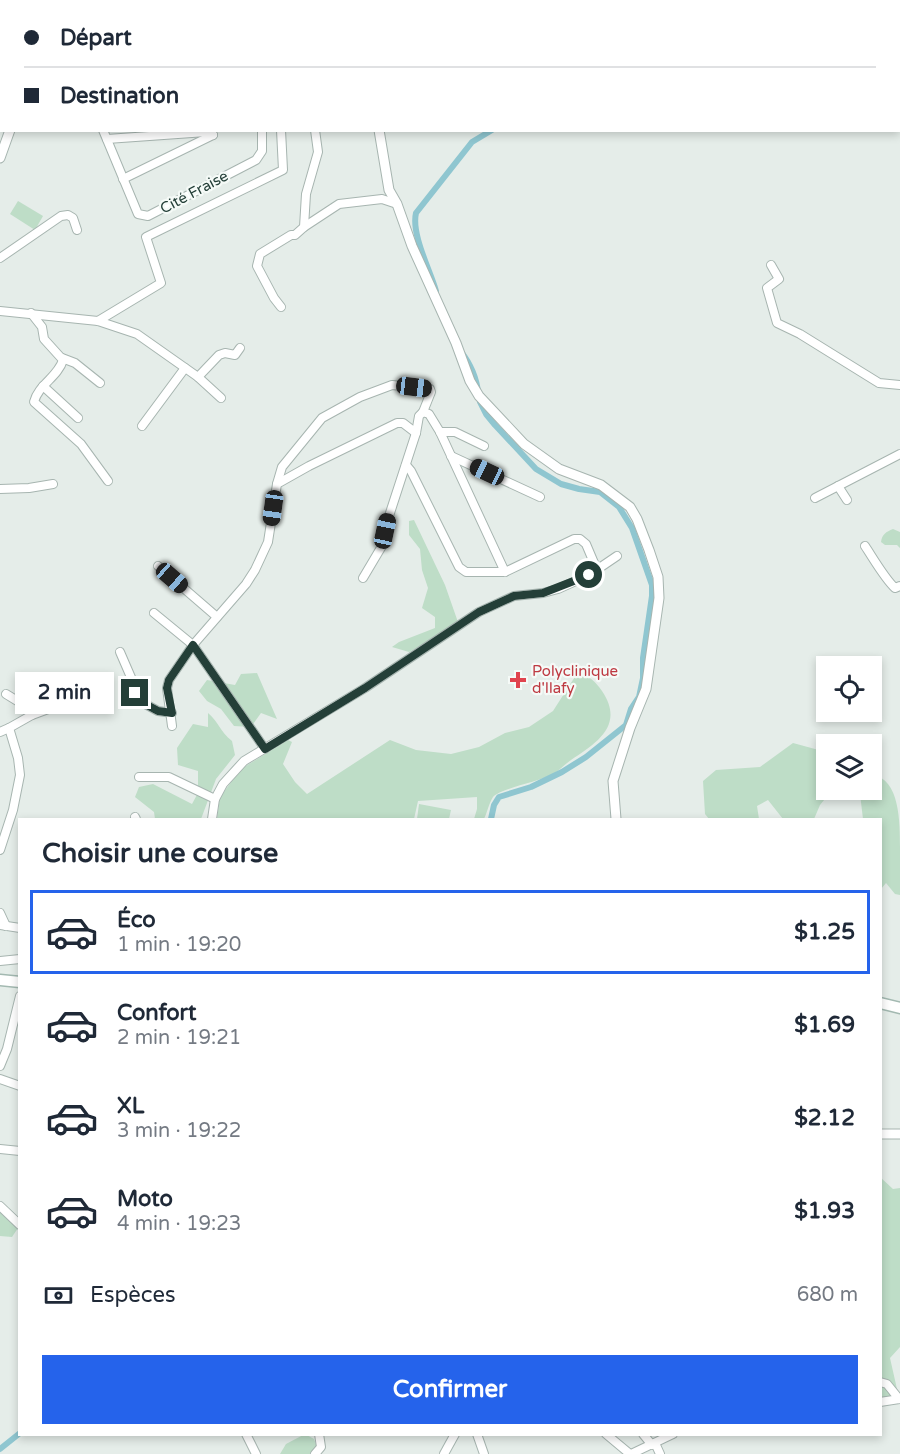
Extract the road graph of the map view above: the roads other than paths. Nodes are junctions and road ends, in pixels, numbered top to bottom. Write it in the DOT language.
graph roads {
  1 [pos="9,132"];
  2 [pos="104,132"];
  3 [pos="261,132"];
  4 [pos="281,132"];
  5 [pos="315,132"];
  6 [pos="379,132"];
  7 [pos="107,139"];
  8 [pos="0,158"];
  9 [pos="123,179"];
  10 [pos="397,204"];
  11 [pos="304,227"];
  12 [pos="77,230"];
  13 [pos="0,258"];
  14 [pos="771,265"];
  15 [pos="281,307"];
  16 [pos="0,311"];
  17 [pos="31,313"];
  18 [pos="98,321"];
  19 [pos="240,348"];
  20 [pos="62,358"];
  21 [pos="185,368"];
  22 [pos="198,377"];
  23 [pos="100,383"];
  24 [pos="900,385"];
  25 [pos="43,386"];
  26 [pos="221,398"];
  27 [pos="423,412"];
  28 [pos="78,418"];
  29 [pos="142,426"];
  30 [pos="440,432"];
  31 [pos="417,433"];
  32 [pos="484,446"];
  33 [pos="900,454"];
  34 [pos="451,456"];
  35 [pos="406,465"];
  36 [pos="108,481"];
  37 [pos="53,484"];
  38 [pos="277,484"];
  39 [pos="838,486"];
  40 [pos="0,489"];
  41 [pos="540,497"];
  42 [pos="815,498"];
  43 [pos="847,500"];
  44 [pos="865,546"];
  45 [pos="617,556"];
  46 [pos="158,566"];
  47 [pos="597,570"];
  48 [pos="505,572"];
  49 [pos="363,578"];
  50 [pos="900,586"];
  51 [pos="154,613"];
  52 [pos="218,617"];
  53 [pos="193,645"];
  54 [pos="120,652"];
  55 [pos="6,694"];
  56 [pos="86,694"];
  57 [pos="172,713"];
  58 [pos="32,715"];
  59 [pos="172,726"];
  60 [pos="9,728"];
  61 [pos="0,732"];
  62 [pos="265,749"];
  63 [pos="139,777"];
  64 [pos="215,800"];
  65 [pos="212,818"];
  66 [pos="616,818"];
  67 [pos="0,850"];
  68 [pos="0,914"];
  69 [pos="3,925"];
  70 [pos="18,928"];
  71 [pos="18,959"];
  72 [pos="0,961"];
  73 [pos="0,980"];
  74 [pos="18,982"];
  75 [pos="18,1004"];
  76 [pos="882,1004"];
  77 [pos="900,1008"];
  78 [pos="0,1066"];
  79 [pos="0,1079"];
  80 [pos="18,1085"];
  81 [pos="882,1134"];
  82 [pos="900,1134"];
  83 [pos="0,1149"];
  84 [pos="18,1151"];
  85 [pos="0,1206"];
  86 [pos="18,1223"];
  87 [pos="882,1383"];
  88 [pos="899,1399"];
  89 [pos="882,1402"];
  90 [pos="247,1436"];
  91 [pos="320,1436"];
  92 [pos="454,1436"];
  93 [pos="478,1436"];
  94 [pos="608,1436"];
  95 [pos="645,1436"];
  96 [pos="669,1436"];
  97 [pos="653,1444"];
  98 [pos="256,1454"];
  99 [pos="315,1454"];
  100 [pos="444,1454"];
  101 [pos="484,1454"];
  102 [pos="631,1454"];
  103 [pos="660,1454"];
  1 -- 8 [label="street"];
  2 -- 7 [label="street"];
  3 -- 9 [label="street, Cité Fraise"];
  4 -- 18 [label="street"];
  5 -- 11 [label="street"];
  6 -- 10 [label="street"];
  7 -- 9 [label="street"];
  7 -- 9 [label="street"];
  10 -- 11 [label="street"];
  10 -- 66 [label="street"];
  11 -- 15 [label="street"];
  12 -- 13 [label="street"];
  14 -- 24 [label="street"];
  16 -- 17 [label="street"];
  17 -- 18 [label="street"];
  17 -- 20 [label="street"];
  18 -- 21 [label="street"];
  19 -- 22 [label="street"];
  20 -- 23 [label="street"];
  20 -- 25 [label="street"];
  21 -- 22 [label="street"];
  21 -- 29 [label="street"];
  22 -- 26 [label="street"];
  25 -- 28 [label="street"];
  25 -- 36 [label="street"];
  27 -- 30 [label="street"];
  27 -- 31 [label="street"];
  27 -- 38 [label="street"];
  30 -- 32 [label="street"];
  30 -- 34 [label="street"];
  31 -- 35 [label="street"];
  31 -- 38 [label="street"];
  33 -- 39 [label="street"];
  34 -- 41 [label="street"];
  34 -- 48 [label="street"];
  35 -- 48 [label="street"];
  35 -- 49 [label="street"];
  37 -- 40 [label="street"];
  38 -- 52 [label="street"];
  39 -- 42 [label="street"];
  39 -- 43 [label="street"];
  44 -- 50 [label="street"];
  45 -- 47 [label="street"];
  46 -- 52 [label="street"];
  47 -- 48 [label="street"];
  47 -- 62 [label="street"];
  51 -- 53 [label="street"];
  52 -- 53 [label="street"];
  53 -- 57 [label="street"];
  53 -- 62 [label="street"];
  54 -- 57 [label="street"];
  55 -- 58 [label="street"];
  56 -- 58 [label="street"];
  57 -- 59 [label="street"];
  58 -- 60 [label="street"];
  60 -- 61 [label="street"];
  60 -- 67 [label="street"];
  62 -- 64 [label="street"];
  63 -- 64 [label="street"];
  64 -- 65 [label="street"];
  68 -- 69 [label="street"];
  69 -- 70 [label="street"];
  71 -- 72 [label="street"];
  73 -- 74 [label="main road"];
  75 -- 78 [label="street"];
  76 -- 77 [label="main road"];
  79 -- 80 [label="street"];
  81 -- 82 [label="street"];
  83 -- 84 [label="street"];
  85 -- 86 [label="street"];
  87 -- 88 [label="street"];
  88 -- 89 [label="street"];
  90 -- 98 [label="street"];
  91 -- 99 [label="street"];
  92 -- 100 [label="street"];
  93 -- 101 [label="street"];
  94 -- 102 [label="street"];
  95 -- 97 [label="street"];
  96 -- 97 [label="street"];
  97 -- 102 [label="street"];
  97 -- 103 [label="street"];
}
